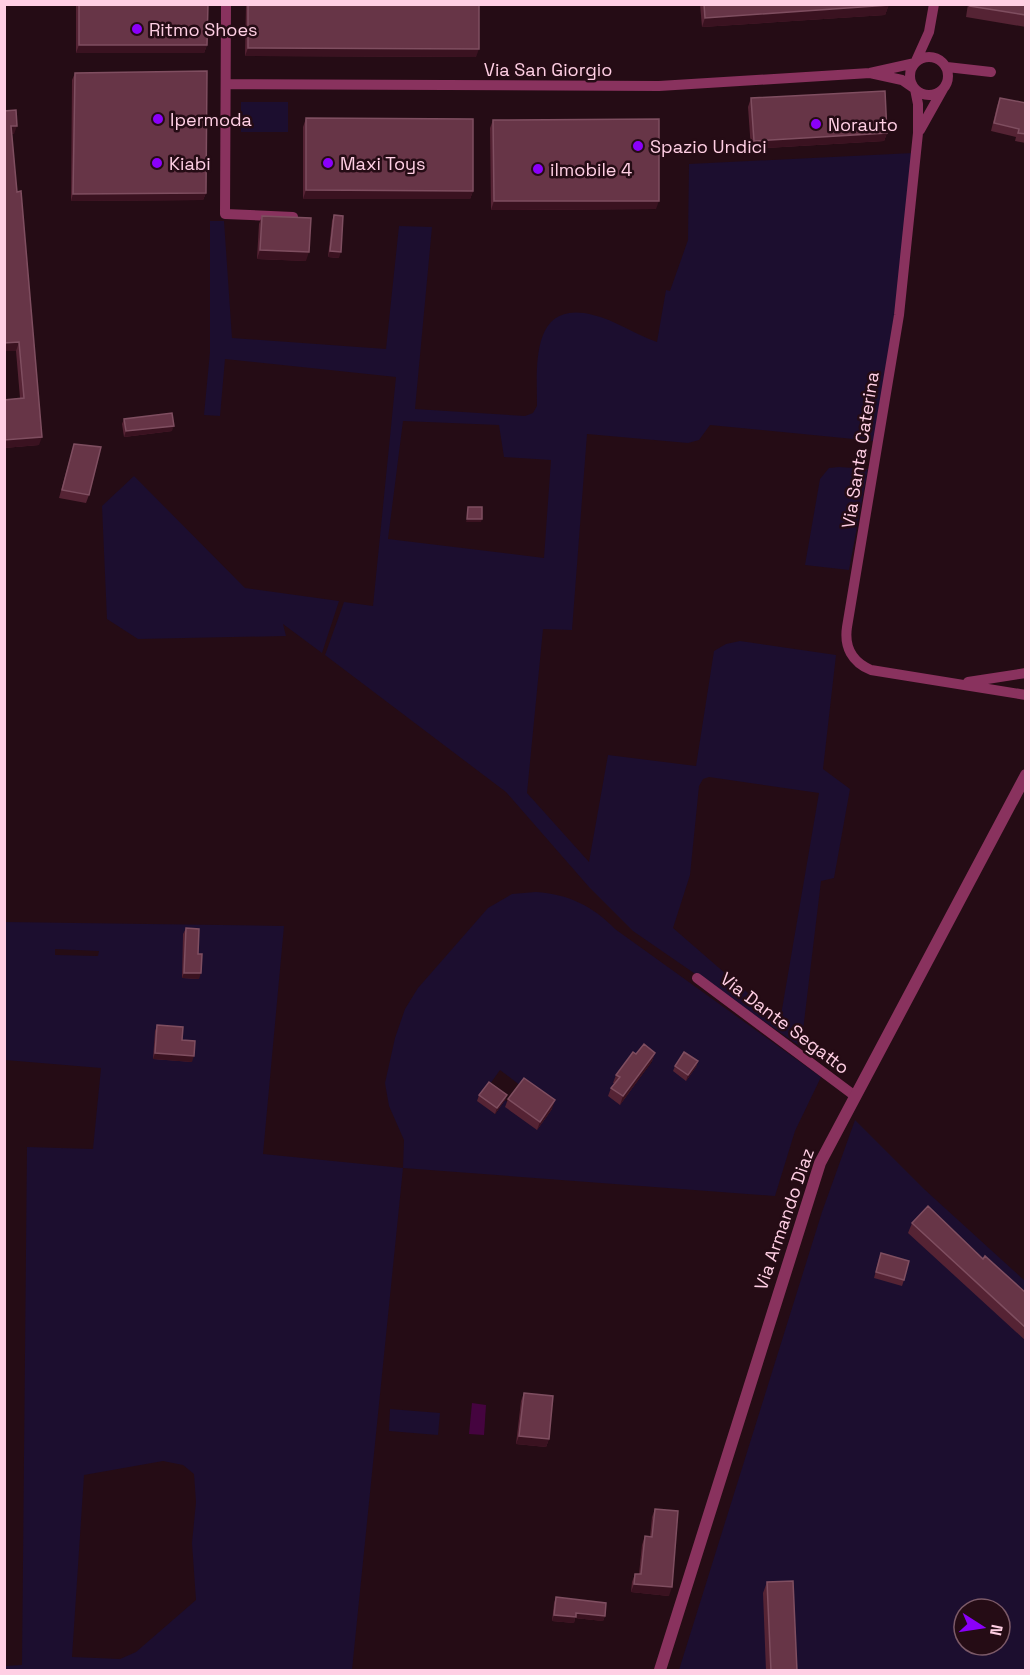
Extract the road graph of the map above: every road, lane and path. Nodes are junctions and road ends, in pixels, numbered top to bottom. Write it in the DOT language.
graph roads {
  1 [pos="226,4"];
  2 [pos="933,4"];
  3 [pos="929,32"];
  4 [pos="915,63"];
  5 [pos="945,64"];
  6 [pos="991,72"];
  7 [pos="870,74"];
  8 [pos="226,84"];
  9 [pos="944,88"];
  10 [pos="915,89"];
  11 [pos="918,133"];
  12 [pos="293,217"];
  13 [pos="1026,673"];
  14 [pos="962,683"];
  15 [pos="1026,695"];
  16 [pos="1026,776"];
  17 [pos="696,978"];
  18 [pos="855,1096"];
  19 [pos="660,1671"];
  1 -- 8 [label="street"];
  2 -- 3 [label="street, Via Santa Caterina"];
  3 -- 4 [label="street, Via Santa Caterina"];
  3 -- 5 [label="street"];
  4 -- 5 [label="street"];
  4 -- 7 [label="street, Via San Giorgio"];
  4 -- 10 [label="street, Via Santa Caterina"];
  5 -- 6 [label="street"];
  5 -- 9 [label="street, Via Santa Caterina"];
  7 -- 8 [label="street, Via San Giorgio"];
  7 -- 10 [label="street, Via San Giorgio"];
  8 -- 12 [label="street"];
  9 -- 10 [label="street"];
  9 -- 11 [label="street, Via Santa Caterina"];
  10 -- 11 [label="street, Via Santa Caterina"];
  11 -- 14 [label="street, Via Santa Caterina"];
  13 -- 14 [label="street, Via Santa Caterina"];
  14 -- 15 [label="street, Via Santa Caterina"];
  16 -- 18 [label="street, Via Armando Diaz"];
  17 -- 18 [label="street, Via Dante Segatto"];
  18 -- 19 [label="street, Via Armando Diaz"];
}
